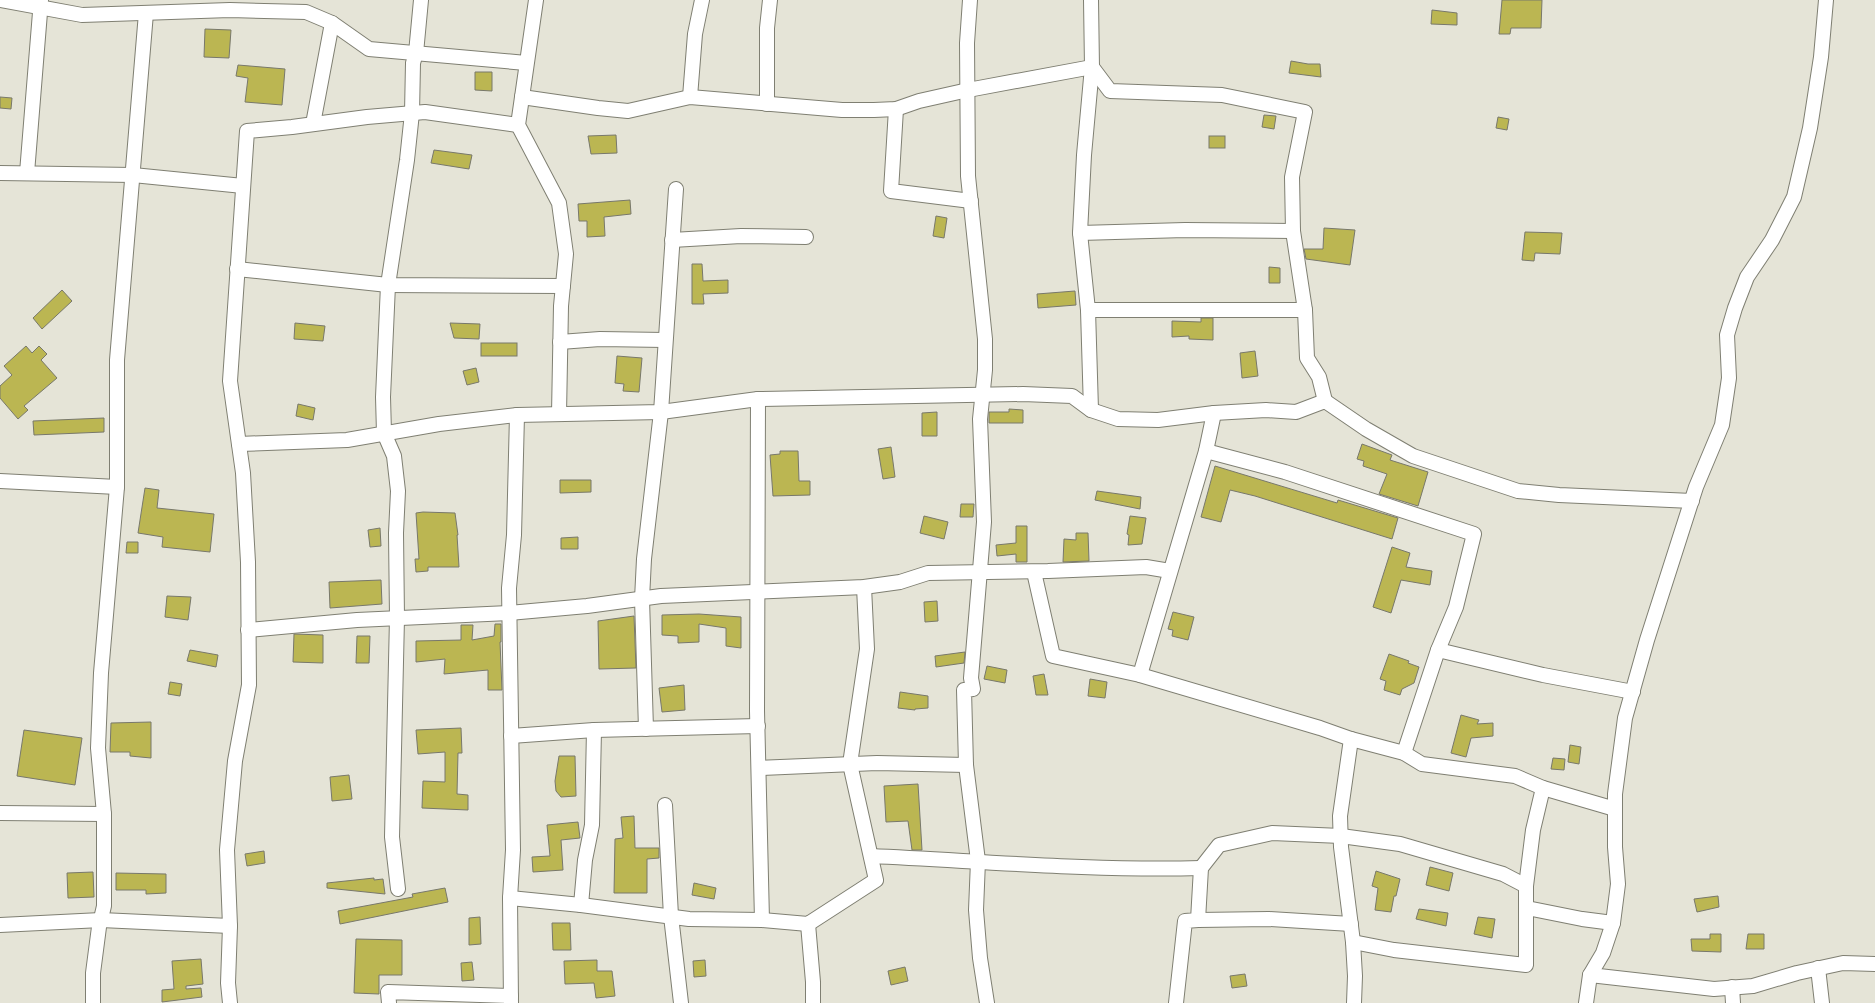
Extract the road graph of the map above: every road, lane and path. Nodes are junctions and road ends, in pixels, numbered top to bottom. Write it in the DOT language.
graph roads {
  1 [pos="1,0"];
  2 [pos="421,0"];
  3 [pos="536,0"];
  4 [pos="702,0"];
  5 [pos="770,0"];
  6 [pos="970,0"];
  7 [pos="1091,0"];
  8 [pos="1826,0"];
  9 [pos="41,3"];
  10 [pos="306,6"];
  11 [pos="146,13"];
  12 [pos="332,23"];
  13 [pos="416,53"];
  14 [pos="526,63"];
  15 [pos="1092,67"];
  16 [pos="968,90"];
  17 [pos="522,96"];
  18 [pos="690,97"];
  19 [pos="767,104"];
  20 [pos="896,109"];
  21 [pos="412,113"];
  22 [pos="313,124"];
  23 [pos="518,125"];
  24 [pos="0,173"];
  25 [pos="27,173"];
  26 [pos="133,175"];
  27 [pos="243,186"];
  28 [pos="676,189"];
  29 [pos="971,202"];
  30 [pos="1293,231"];
  31 [pos="1080,233"];
  32 [pos="806,237"];
  33 [pos="672,240"];
  34 [pos="237,269"];
  35 [pos="388,285"];
  36 [pos="563,286"];
  37 [pos="1088,310"];
  38 [pos="1305,310"];
  39 [pos="665,340"];
  40 [pos="560,342"];
  41 [pos="982,395"];
  42 [pos="758,399"];
  43 [pos="1325,401"];
  44 [pos="1091,410"];
  45 [pos="660,412"];
  46 [pos="1214,413"];
  47 [pos="559,414"];
  48 [pos="517,415"];
  49 [pos="384,433"];
  50 [pos="239,444"];
  51 [pos="1206,451"];
  52 [pos="0,481"];
  53 [pos="117,487"];
  54 [pos="1692,501"];
  55 [pos="1170,571"];
  56 [pos="979,572"];
  57 [pos="1034,572"];
  58 [pos="864,587"];
  59 [pos="757,592"];
  60 [pos="642,599"];
  61 [pos="509,613"];
  62 [pos="397,618"];
  63 [pos="248,630"];
  64 [pos="1438,650"];
  65 [pos="1140,675"];
  66 [pos="1633,692"];
  67 [pos="758,726"];
  68 [pos="646,729"];
  69 [pos="594,730"];
  70 [pos="511,736"];
  71 [pos="1351,739"];
  72 [pos="1404,753"];
  73 [pos="850,764"];
  74 [pos="966,765"];
  75 [pos="758,768"];
  76 [pos="1543,788"];
  77 [pos="665,805"];
  78 [pos="1614,809"];
  79 [pos="0,813"];
  80 [pos="104,814"];
  81 [pos="1341,836"];
  82 [pos="871,856"];
  83 [pos="978,861"];
  84 [pos="1201,868"];
  85 [pos="1526,886"];
  86 [pos="398,889"];
  87 [pos="510,898"];
  88 [pos="581,905"];
  89 [pos="1527,908"];
  90 [pos="671,916"];
  91 [pos="100,920"];
  92 [pos="762,920"];
  93 [pos="1198,920"];
  94 [pos="1613,923"];
  95 [pos="808,924"];
  96 [pos="1351,924"];
  97 [pos="0,925"];
  98 [pos="230,926"];
  99 [pos="1353,942"];
  100 [pos="1875,964"];
  101 [pos="1818,968"];
  102 [pos="1590,975"];
  103 [pos="1732,987"];
  104 [pos="511,1000"];
  105 [pos="93,1003"];
  106 [pos="230,1003"];
  107 [pos="389,1003"];
  108 [pos="681,1003"];
  109 [pos="813,1003"];
  110 [pos="987,1003"];
  111 [pos="1176,1003"];
  112 [pos="1354,1003"];
  113 [pos="1586,1003"];
  114 [pos="1733,1003"];
  115 [pos="1822,1003"];
  1 -- 9 [label="street"];
  2 -- 13 [label="street"];
  3 -- 14 [label="street"];
  4 -- 18 [label="street"];
  5 -- 19 [label="street"];
  6 -- 16 [label="street"];
  7 -- 15 [label="street"];
  8 -- 54 [label="street"];
  9 -- 11 [label="street"];
  9 -- 25 [label="street"];
  10 -- 11 [label="street"];
  10 -- 12 [label="street"];
  11 -- 26 [label="street"];
  12 -- 13 [label="street"];
  12 -- 22 [label="street"];
  13 -- 14 [label="street"];
  13 -- 21 [label="street"];
  14 -- 17 [label="street"];
  15 -- 16 [label="street"];
  15 -- 30 [label="street"];
  15 -- 31 [label="street"];
  16 -- 20 [label="street"];
  16 -- 29 [label="street"];
  17 -- 18 [label="street"];
  17 -- 23 [label="street"];
  18 -- 19 [label="street"];
  19 -- 20 [label="street"];
  20 -- 29 [label="street"];
  21 -- 22 [label="street"];
  21 -- 23 [label="street"];
  21 -- 35 [label="street"];
  22 -- 27 [label="street"];
  23 -- 36 [label="street"];
  24 -- 25 [label="street"];
  25 -- 26 [label="street"];
  26 -- 27 [label="street"];
  26 -- 53 [label="street"];
  27 -- 34 [label="street"];
  28 -- 33 [label="street"];
  29 -- 41 [label="street"];
  30 -- 31 [label="street"];
  30 -- 38 [label="street"];
  31 -- 37 [label="street"];
  32 -- 33 [label="street"];
  33 -- 39 [label="street"];
  34 -- 35 [label="street"];
  34 -- 50 [label="street"];
  35 -- 36 [label="street"];
  35 -- 49 [label="street"];
  36 -- 40 [label="street"];
  37 -- 38 [label="street"];
  37 -- 44 [label="street"];
  38 -- 43 [label="street"];
  39 -- 40 [label="street"];
  39 -- 45 [label="street"];
  40 -- 47 [label="street"];
  41 -- 42 [label="street"];
  41 -- 44 [label="street"];
  41 -- 56 [label="street"];
  42 -- 45 [label="street"];
  42 -- 59 [label="street"];
  43 -- 46 [label="street"];
  43 -- 54 [label="street"];
  44 -- 46 [label="street"];
  45 -- 47 [label="street"];
  45 -- 60 [label="street"];
  46 -- 51 [label="street"];
  47 -- 48 [label="street"];
  48 -- 49 [label="street"];
  48 -- 61 [label="street"];
  49 -- 50 [label="street"];
  49 -- 62 [label="street"];
  50 -- 63 [label="street"];
  51 -- 55 [label="street"];
  51 -- 64 [label="street"];
  52 -- 53 [label="street"];
  53 -- 80 [label="street"];
  54 -- 66 [label="street"];
  55 -- 57 [label="street"];
  55 -- 65 [label="street"];
  56 -- 57 [label="street"];
  56 -- 58 [label="street"];
  56 -- 74 [label="street"];
  57 -- 65 [label="street"];
  58 -- 59 [label="street"];
  58 -- 73 [label="street"];
  59 -- 60 [label="street"];
  59 -- 67 [label="street"];
  60 -- 61 [label="street"];
  60 -- 68 [label="street"];
  61 -- 62 [label="street"];
  61 -- 70 [label="street"];
  62 -- 63 [label="street"];
  62 -- 86 [label="street"];
  63 -- 98 [label="street"];
  64 -- 66 [label="street"];
  64 -- 72 [label="street"];
  65 -- 71 [label="street"];
  66 -- 78 [label="street"];
  67 -- 68 [label="street"];
  67 -- 75 [label="street"];
  68 -- 69 [label="street"];
  69 -- 70 [label="street"];
  69 -- 88 [label="street"];
  70 -- 87 [label="street"];
  71 -- 72 [label="street"];
  71 -- 81 [label="street"];
  72 -- 76 [label="street"];
  73 -- 74 [label="street"];
  73 -- 75 [label="street"];
  73 -- 82 [label="street"];
  74 -- 83 [label="street"];
  75 -- 92 [label="street"];
  76 -- 78 [label="street"];
  76 -- 85 [label="street"];
  77 -- 90 [label="street"];
  78 -- 94 [label="street"];
  79 -- 80 [label="street"];
  80 -- 91 [label="street"];
  81 -- 84 [label="street"];
  81 -- 85 [label="street"];
  81 -- 96 [label="street"];
  82 -- 83 [label="street"];
  82 -- 95 [label="street"];
  83 -- 84 [label="street"];
  83 -- 110 [label="street"];
  84 -- 93 [label="street"];
  85 -- 89 [label="street"];
  87 -- 88 [label="street"];
  87 -- 104 [label="street"];
  88 -- 90 [label="street"];
  89 -- 94 [label="street"];
  89 -- 99 [label="street"];
  90 -- 92 [label="street"];
  90 -- 108 [label="street"];
  91 -- 97 [label="street"];
  91 -- 98 [label="street"];
  91 -- 105 [label="street"];
  92 -- 95 [label="street"];
  93 -- 96 [label="street"];
  93 -- 111 [label="street"];
  94 -- 102 [label="street"];
  95 -- 109 [label="street"];
  96 -- 99 [label="street"];
  98 -- 106 [label="street"];
  99 -- 112 [label="street"];
  100 -- 101 [label="street"];
  101 -- 103 [label="street"];
  101 -- 115 [label="street"];
  102 -- 103 [label="street"];
  102 -- 113 [label="street"];
  103 -- 114 [label="street"];
  104 -- 107 [label="street"];
}
